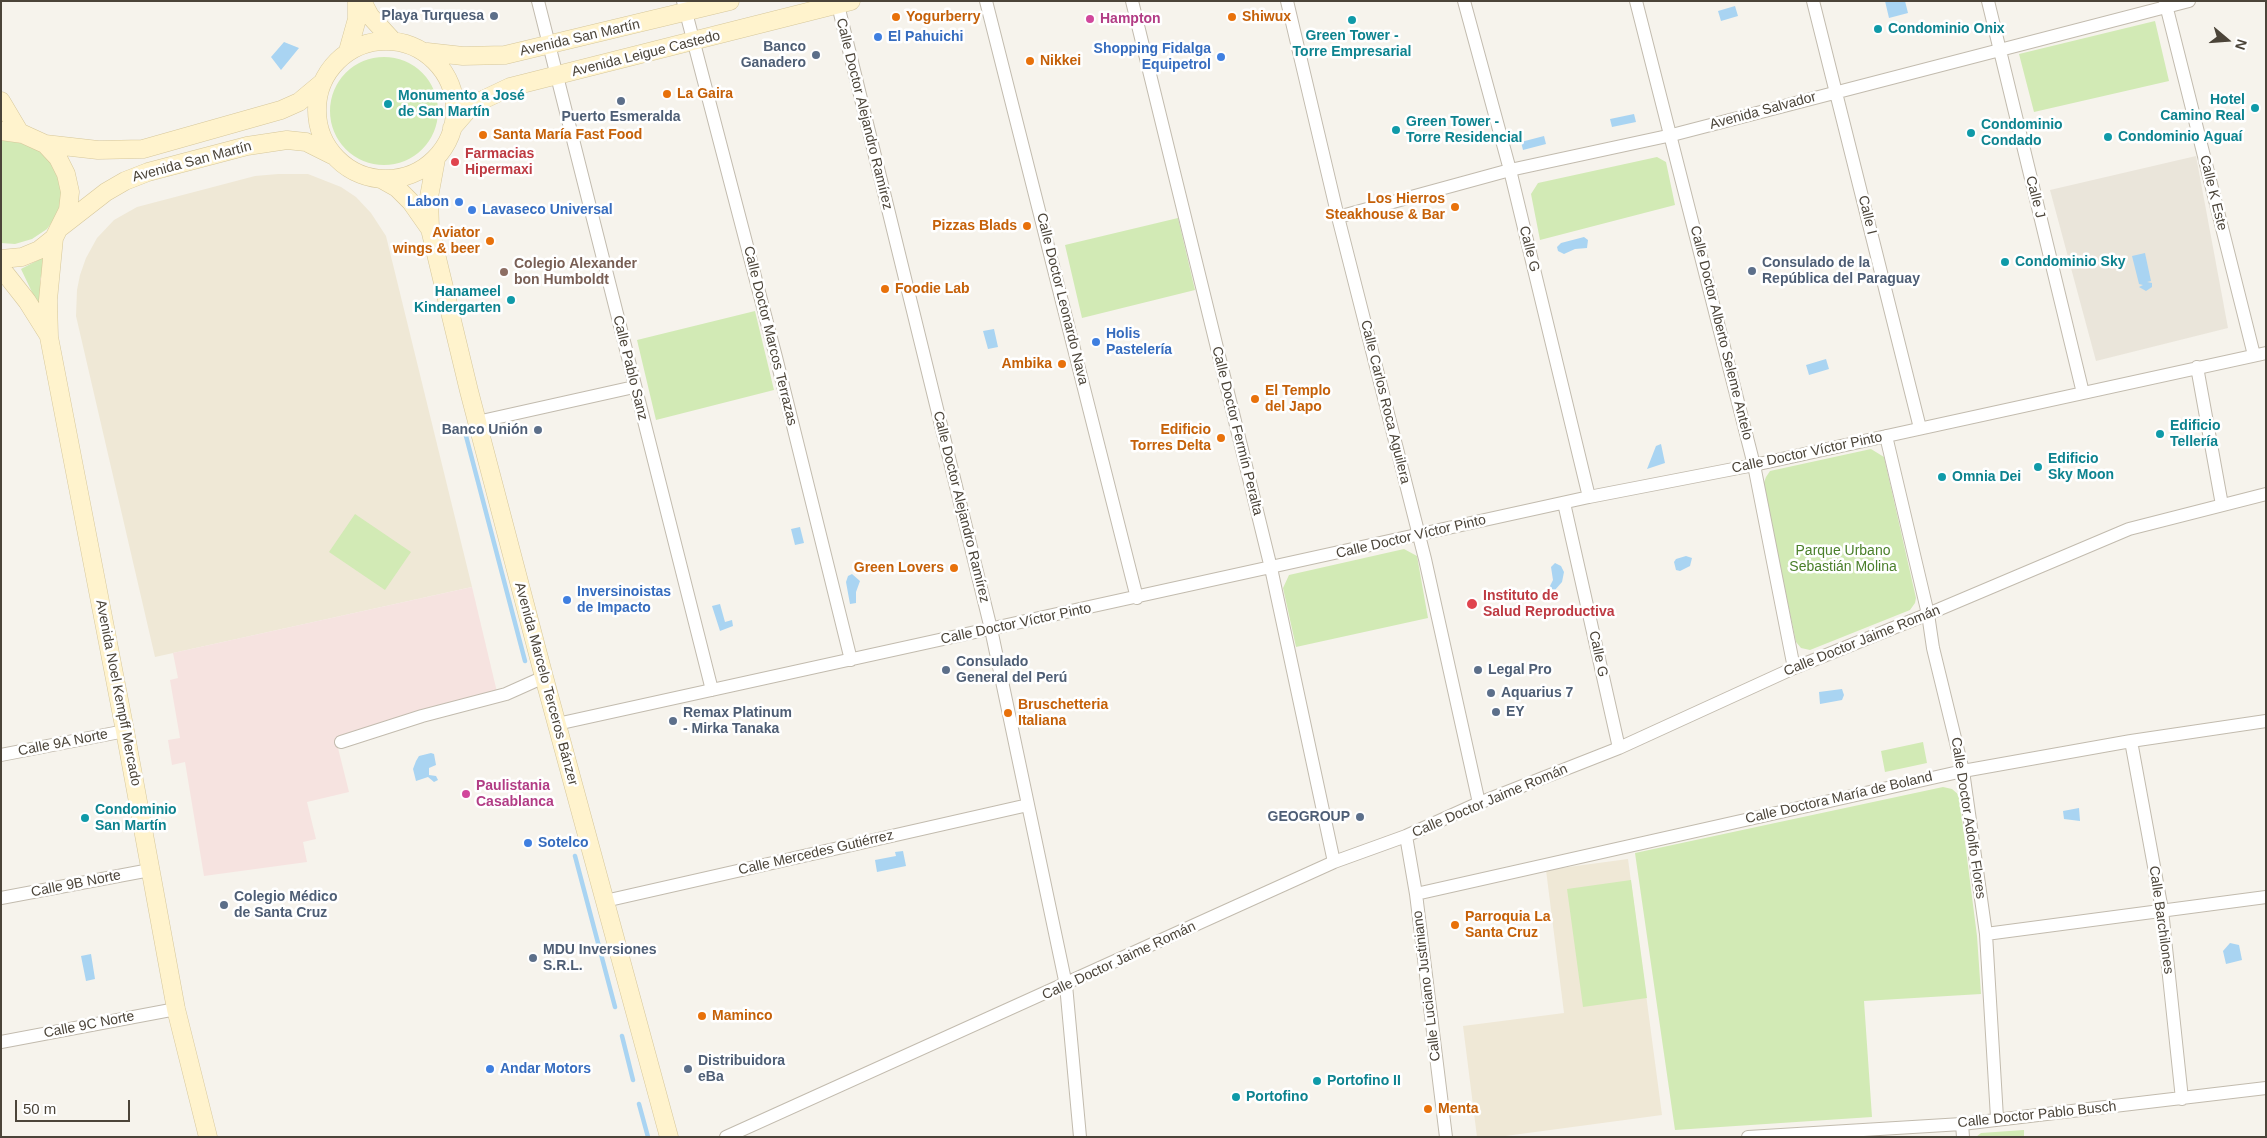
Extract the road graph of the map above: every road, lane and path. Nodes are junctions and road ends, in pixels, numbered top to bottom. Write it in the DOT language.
graph roads {
  1 [pos="357,1"];
  2 [pos="362,1"];
  3 [pos="538,1"];
  4 [pos="730,1"];
  5 [pos="986,1"];
  6 [pos="1132,1"];
  7 [pos="1287,1"];
  8 [pos="1464,1"];
  9 [pos="1636,1"];
  10 [pos="1813,1"];
  11 [pos="1988,1"];
  12 [pos="2189,1"];
  13 [pos="842,2"];
  14 [pos="2166,4"];
  15 [pos="685,7"];
  16 [pos="393,41"];
  17 [pos="694,42"];
  18 [pos="548,46"];
  19 [pos="2000,50"];
  20 [pos="348,51"];
  21 [pos="427,52"];
  22 [pos="556,77"];
  23 [pos="323,81"];
  24 [pos="1836,92"];
  25 [pos="1,101"];
  26 [pos="452,128"];
  27 [pos="1,131"];
  28 [pos="20,133"];
  29 [pos="1672,136"];
  30 [pos="45,144"];
  31 [pos="334,156"];
  32 [pos="436,159"];
  33 [pos="1510,170"];
  34 [pos="381,179"];
  35 [pos="1338,218"];
  36 [pos="430,229"];
  37 [pos="57,232"];
  38 [pos="1,259"];
  39 [pos="1,268"];
  40 [pos="49,337"];
  41 [pos="2260,354"];
  42 [pos="2197,368"];
  43 [pos="634,386"];
  44 [pos="2083,393"];
  45 [pos="477,422"];
  46 [pos="1920,428"];
  47 [pos="1886,436"];
  48 [pos="1754,465"];
  49 [pos="2266,494"];
  50 [pos="1589,497"];
  51 [pos="1564,503"];
  52 [pos="2222,505"];
  53 [pos="1419,536"];
  54 [pos="1271,568"];
  55 [pos="1137,598"];
  56 [pos="1928,614"];
  57 [pos="991,629"];
  58 [pos="851,660"];
  59 [pos="1794,668"];
  60 [pos="544,677"];
  61 [pos="712,690"];
  62 [pos="2266,721"];
  63 [pos="557,724"];
  64 [pos="125,731"];
  65 [pos="2131,741"];
  66 [pos="341,742"];
  67 [pos="1619,748"];
  68 [pos="1,755"];
  69 [pos="1963,771"];
  70 [pos="1479,803"];
  71 [pos="1028,805"];
  72 [pos="1406,836"];
  73 [pos="1334,862"];
  74 [pos="150,870"];
  75 [pos="1416,894"];
  76 [pos="2266,897"];
  77 [pos="1,898"];
  78 [pos="605,901"];
  79 [pos="2162,910"];
  80 [pos="1986,934"];
  81 [pos="1066,985"];
  82 [pos="176,1009"];
  83 [pos="1,1042"];
  84 [pos="2266,1088"];
  85 [pos="2182,1100"];
  86 [pos="1997,1118"];
  87 [pos="1962,1124"];
  88 [pos="208,1137"];
  89 [pos="669,1137"];
  90 [pos="726,1137"];
  91 [pos="1080,1137"];
  92 [pos="1446,1137"];
  93 [pos="1748,1137"];
  94 [pos="1963,1137"];
  1 -- 20 [label="main road"];
  2 -- 16 [label="main road"];
  3 -- 18 [label="street, Calle Pablo Sanz"];
  4 -- 15 [label="main road, Avenida San Martín"];
  5 -- 55 [label="street, Calle Doctor Leonardo Nava"];
  6 -- 54 [label="street, Calle Doctor Fermín Peralta"];
  7 -- 35 [label="street, Calle Carlos Roca Aguilera"];
  8 -- 33 [label="street, Calle G"];
  9 -- 29 [label="street, Calle Doctor Alberto Seleme Antelo"];
  10 -- 24 [label="street, Calle I"];
  11 -- 19 [label="street, Calle J"];
  12 -- 14 [label="street, Avenida Salvador"];
  13 -- 17 [label="main road, Avenida Leigue Castedo"];
  13 -- 57 [label="street, Calle Doctor Alejandro Ramírez"];
  14 -- 19 [label="street, Avenida Salvador"];
  14 -- 41 [label="street, Calle K Este"];
  15 -- 17 [label="street, Calle Doctor Marcos Terrazas"];
  15 -- 18 [label="main road, Avenida San Martín"];
  16 -- 20 [label="main road"];
  16 -- 21 [label="main road"];
  17 -- 22 [label="main road, Avenida Leigue Castedo"];
  17 -- 58 [label="street, Calle Doctor Marcos Terrazas"];
  18 -- 21 [label="main road, Avenida San Martín"];
  18 -- 22 [label="street, Calle Pablo Sanz"];
  19 -- 24 [label="street, Avenida Salvador"];
  19 -- 44 [label="street, Calle J"];
  20 -- 23 [label="main road"];
  21 -- 26 [label="main road"];
  22 -- 26 [label="main road, Avenida Leigue Castedo"];
  22 -- 43 [label="street, Calle Pablo Sanz"];
  23 -- 30 [label="main road, Avenida San Martín"];
  23 -- 31 [label="main road"];
  24 -- 29 [label="street, Avenida Salvador"];
  24 -- 46 [label="street, Calle I"];
  25 -- 28 [label="main road"];
  26 -- 32 [label="main road"];
  27 -- 28 [label="main road"];
  28 -- 30 [label="main road"];
  29 -- 33 [label="street, Avenida Salvador"];
  29 -- 48 [label="street, Calle Doctor Alberto Seleme Antelo"];
  30 -- 37 [label="main road, Avenida Noel Kempff Mercado"];
  31 -- 34 [label="main road"];
  31 -- 37 [label="main road, Avenida San Martín"];
  32 -- 34 [label="main road"];
  32 -- 36 [label="main road, Avenida Marcelo Terceros Bánzer"];
  33 -- 35 [label="street, Avenida Salvador"];
  33 -- 50 [label="street, Calle G"];
  34 -- 36 [label="main road, Avenida Marcelo Terceros Bánzer"];
  35 -- 53 [label="street, Calle Carlos Roca Aguilera"];
  36 -- 45 [label="main road, Avenida Marcelo Terceros Bánzer"];
  37 -- 38 [label="main road, Avenida San Martín"];
  37 -- 40 [label="main road, Avenida Noel Kempff Mercado"];
  39 -- 40 [label="main road, Avenida Noel Kempff Mercado"];
  40 -- 64 [label="main road, Avenida Noel Kempff Mercado"];
  41 -- 42 [label="street, Calle Doctor Víctor Pinto"];
  42 -- 44 [label="street, Calle Doctor Víctor Pinto"];
  42 -- 52 [label="street"];
  43 -- 45 [label="street"];
  43 -- 61 [label="street, Calle Pablo Sanz"];
  44 -- 46 [label="street, Calle Doctor Víctor Pinto"];
  45 -- 60 [label="main road, Avenida Marcelo Terceros Bánzer"];
  46 -- 47 [label="street, Calle Doctor Víctor Pinto"];
  47 -- 48 [label="street, Calle Doctor Víctor Pinto"];
  47 -- 56 [label="street, Calle Doctor Adolfo Flores"];
  48 -- 50 [label="street, Calle Doctor Víctor Pinto"];
  48 -- 59 [label="street, Calle Doctor Alberto Seleme Antelo"];
  49 -- 52 [label="street, Calle Doctor Jaime Román"];
  50 -- 51 [label="street, Calle Doctor Víctor Pinto"];
  51 -- 53 [label="street, Calle Doctor Víctor Pinto"];
  51 -- 67 [label="street, Calle G"];
  52 -- 56 [label="street, Calle Doctor Jaime Román"];
  53 -- 54 [label="street, Calle Doctor Víctor Pinto"];
  53 -- 70 [label="street, Calle Carlos Roca Aguilera"];
  54 -- 55 [label="street, Calle Doctor Víctor Pinto"];
  54 -- 73 [label="street, Calle Doctor Fermín Peralta"];
  55 -- 57 [label="street, Calle Doctor Víctor Pinto"];
  56 -- 59 [label="street, Calle Doctor Jaime Román"];
  56 -- 69 [label="street, Calle Doctor Adolfo Flores"];
  57 -- 58 [label="street, Calle Doctor Víctor Pinto"];
  57 -- 71 [label="street, Calle Doctor Alejandro Ramírez"];
  58 -- 61 [label="street, Calle Doctor Víctor Pinto"];
  59 -- 67 [label="street, Calle Doctor Jaime Román"];
  60 -- 63 [label="main road, Avenida Marcelo Terceros Bánzer"];
  60 -- 66 [label="street"];
  61 -- 63 [label="street, Calle Doctor Víctor Pinto"];
  62 -- 65 [label="street, Calle Doctora María de Boland"];
  63 -- 78 [label="main road, Avenida Marcelo Terceros Bánzer"];
  64 -- 68 [label="street, Calle 9A Norte"];
  64 -- 74 [label="main road, Avenida Noel Kempff Mercado"];
  65 -- 69 [label="street, Calle Doctora María de Boland"];
  65 -- 79 [label="street, Calle Barchilones"];
  67 -- 70 [label="street, Calle Doctor Jaime Román"];
  69 -- 75 [label="street, Calle Doctora María de Boland"];
  69 -- 80 [label="street, Calle Doctor Adolfo Flores"];
  70 -- 72 [label="street, Calle Doctor Jaime Román"];
  71 -- 78 [label="street, Calle Mercedes Gutiérrez"];
  71 -- 81 [label="street, Calle Doctor Alejandro Ramírez"];
  72 -- 73 [label="street, Calle Doctor Jaime Román"];
  72 -- 75 [label="street, Calle Luciano Justiniano"];
  73 -- 81 [label="street, Calle Doctor Jaime Román"];
  74 -- 77 [label="street, Calle 9B Norte"];
  74 -- 82 [label="main road, Avenida Noel Kempff Mercado"];
  75 -- 92 [label="street, Calle Luciano Justiniano"];
  76 -- 79 [label="street"];
  78 -- 89 [label="main road, Avenida Marcelo Terceros Bánzer"];
  79 -- 80 [label="street"];
  79 -- 85 [label="street, Calle Barchilones"];
  80 -- 86 [label="street, Calle Doctor Adolfo Flores"];
  81 -- 90 [label="street, Calle Doctor Jaime Román"];
  81 -- 91 [label="street, Calle Doctor Alejandro Ramírez"];
  82 -- 83 [label="street, Calle 9C Norte"];
  82 -- 88 [label="main road, Avenida Noel Kempff Mercado"];
  84 -- 85 [label="street, Calle Doctor Pablo Busch"];
  85 -- 86 [label="street, Calle Doctor Pablo Busch"];
  86 -- 87 [label="street, Calle Doctor Pablo Busch"];
  87 -- 93 [label="street, Calle Doctor Pablo Busch"];
  87 -- 94 [label="street"];
}
